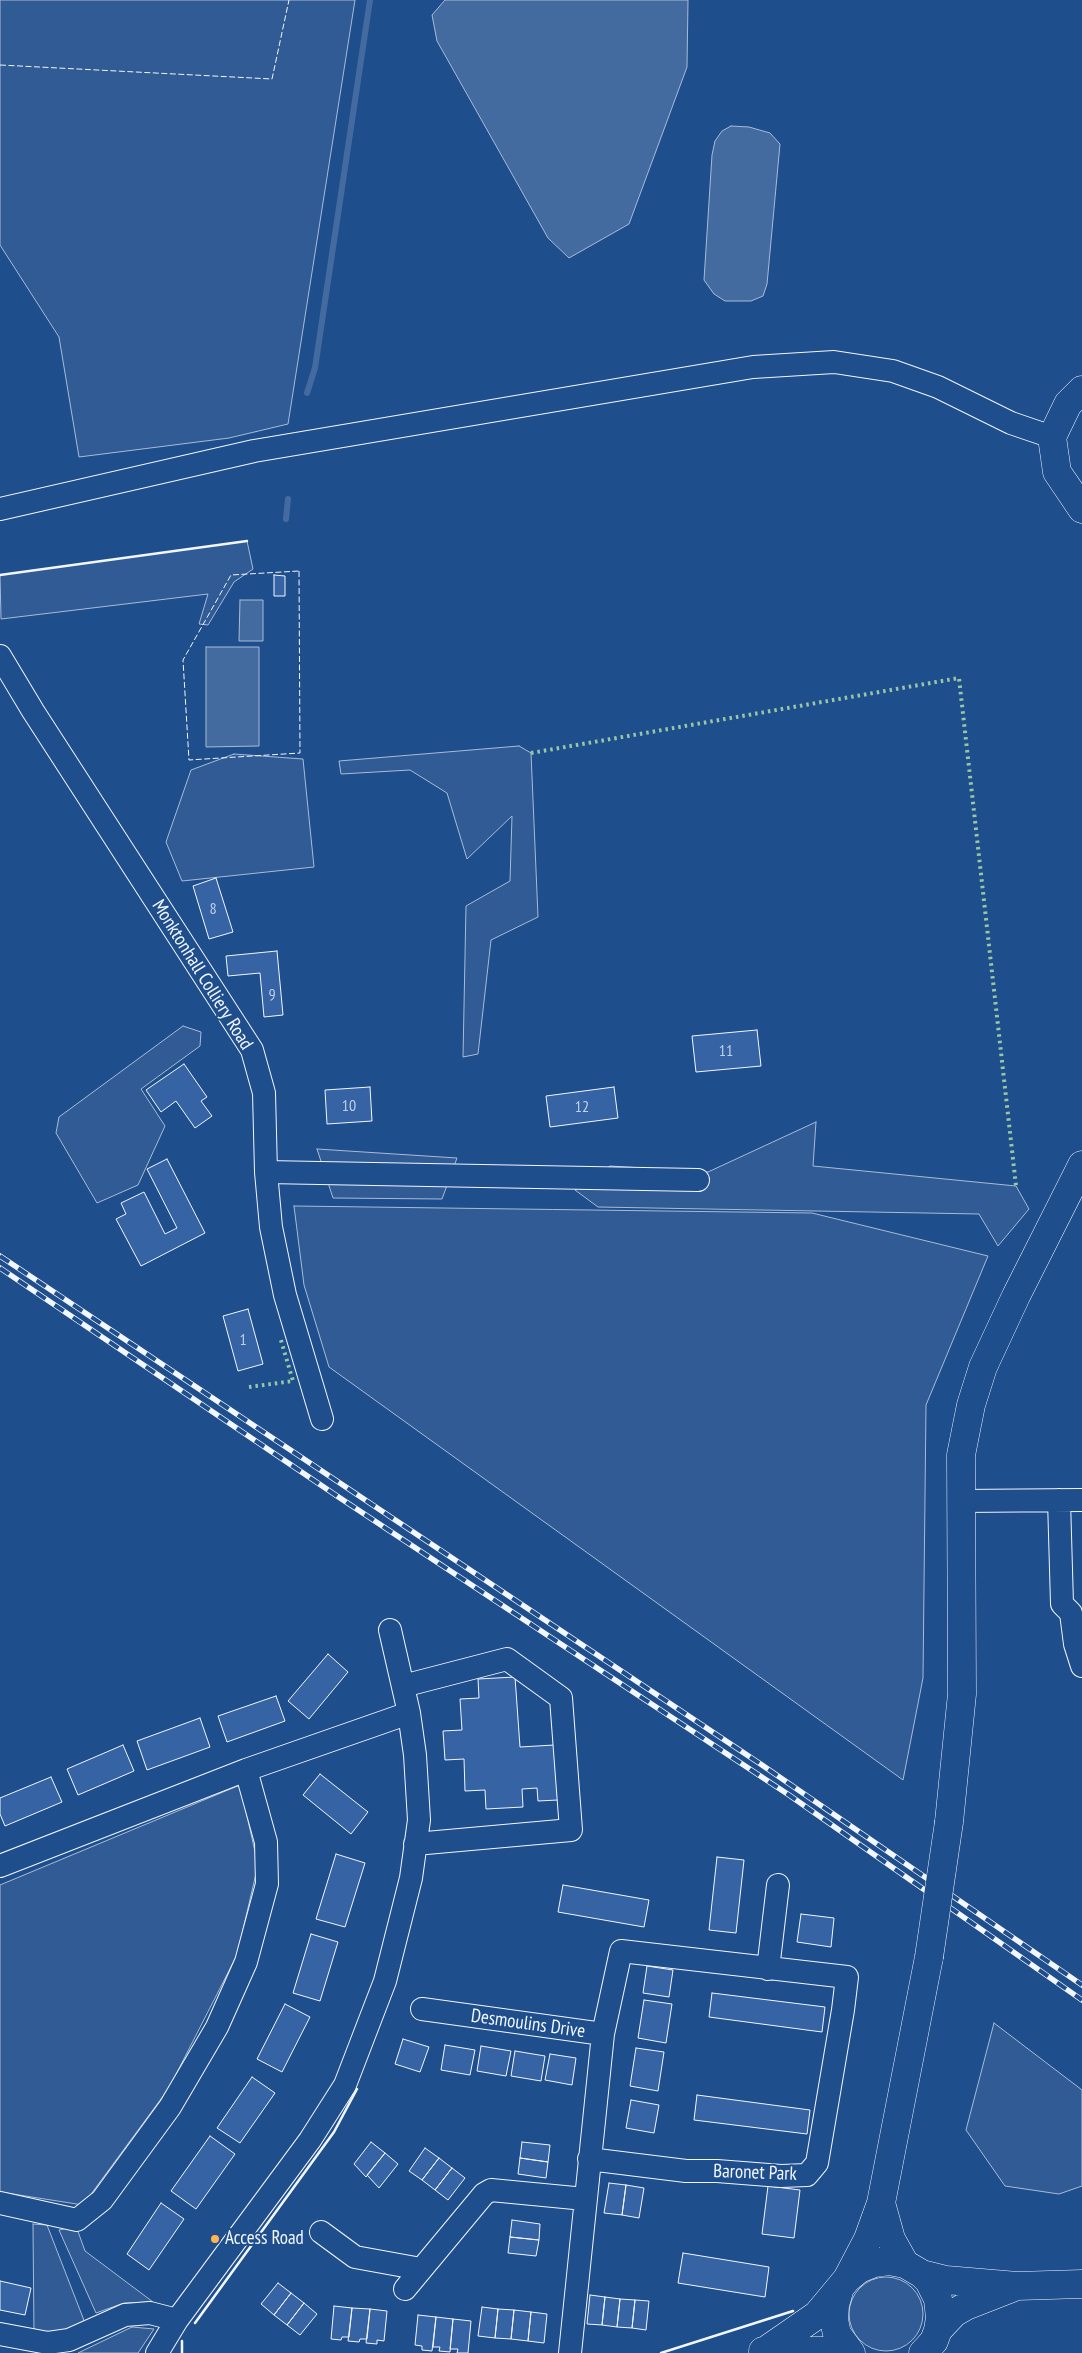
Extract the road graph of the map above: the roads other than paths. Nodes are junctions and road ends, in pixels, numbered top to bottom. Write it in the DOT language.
graph roads {
  1 [pos="1082,390"];
  2 [pos="1052,437"];
  3 [pos="0,509"];
  4 [pos="1082,509"];
  5 [pos="0,656"];
  6 [pos="1082,1165"];
  7 [pos="266,1172"];
  8 [pos="698,1180"];
  9 [pos="322,1419"];
  10 [pos="1058,1500"];
  11 [pos="1082,1500"];
  12 [pos="960,1501"];
  13 [pos="390,1630"];
  14 [pos="1082,1666"];
  15 [pos="403,1686"];
  16 [pos="409,1713"];
  17 [pos="246,1770"];
  18 [pos="415,1844"];
  19 [pos="0,1866"];
  20 [pos="778,1885"];
  21 [pos="768,1969"];
  22 [pos="422,2009"];
  23 [pos="604,2034"];
  24 [pos="589,2159"];
  25 [pos="585,2199"];
  26 [pos="0,2203"];
  27 [pos="881,2203"];
  28 [pos="321,2232"];
  29 [pos="421,2269"];
  30 [pos="913,2269"];
  31 [pos="1082,2284"];
  32 [pos="843,2285"];
  33 [pos="1017,2286"];
  34 [pos="405,2289"];
  35 [pos="177,2320"];
  36 [pos="0,2334"];
  37 [pos="928,2346"];
  38 [pos="761,2352"];
  39 [pos="157,2353"];
  40 [pos="570,2353"];
  41 [pos="836,2353"];
  42 [pos="851,2353"];
  1 -- 2 [label="main road"];
  2 -- 3 [label="street"];
  2 -- 4 [label="main road"];
  5 -- 7 [label="street, Monktonhall Colliery Road"];
  6 -- 12 [label="main road"];
  7 -- 8 [label="street"];
  7 -- 9 [label="street, Monktonhall Colliery Road"];
  10 -- 11 [label="street"];
  10 -- 12 [label="street"];
  10 -- 14 [label="street"];
  12 -- 27 [label="main road, bridge"];
  13 -- 15 [label="street"];
  15 -- 16 [label="street"];
  15 -- 18 [label="street"];
  16 -- 17 [label="street"];
  16 -- 18 [label="street"];
  17 -- 19 [label="street"];
  17 -- 26 [label="street"];
  18 -- 35 [label="street"];
  20 -- 21 [label="street"];
  21 -- 23 [label="street"];
  21 -- 24 [label="street, Baronet Park"];
  22 -- 23 [label="street, Desmoulins Drive"];
  23 -- 24 [label="street, Desmoulins Drive"];
  24 -- 25 [label="street"];
  25 -- 29 [label="street"];
  25 -- 40 [label="street"];
  27 -- 30 [label="main road"];
  27 -- 32 [label="main road"];
  28 -- 29 [label="street"];
  29 -- 34 [label="street"];
  30 -- 32 [label="main road"];
  30 -- 33 [label="main road"];
  30 -- 37 [label="main road"];
  31 -- 33 [label="main road"];
  32 -- 38 [label="main road"];
  32 -- 42 [label="main road"];
  33 -- 37 [label="main road"];
  35 -- 36 [label="street"];
  35 -- 39 [label="street"];
  38 -- 41 [label="main road"];
}
